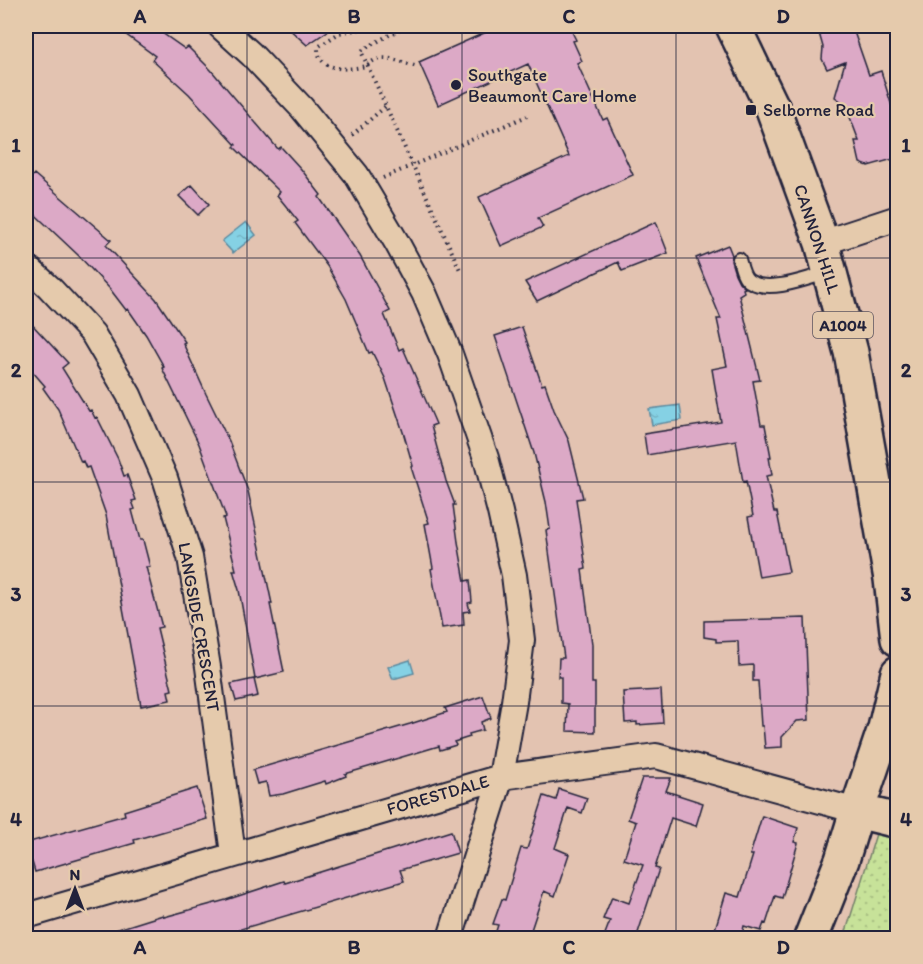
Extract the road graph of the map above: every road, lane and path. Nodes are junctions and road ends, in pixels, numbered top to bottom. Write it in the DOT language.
graph roads {
  1 [pos="220,26"];
  2 [pos="364,26"];
  3 [pos="405,26"];
  4 [pos="733,26"];
  5 [pos="367,65"];
  6 [pos="415,66"];
  7 [pos="386,106"];
  8 [pos="527,116"];
  9 [pos="336,150"];
  10 [pos="413,165"];
  11 [pos="363,186"];
  12 [pos="897,219"];
  13 [pos="826,257"];
  14 [pos="739,259"];
  15 [pos="26,266"];
  16 [pos="461,272"];
  17 [pos="897,639"];
  18 [pos="897,673"];
  19 [pos="501,777"];
  20 [pos="857,811"];
  21 [pos="897,821"];
  22 [pos="233,854"];
  23 [pos="26,916"];
  24 [pos="450,939"];
  25 [pos="811,939"];
  1 -- 9 [label="street"];
  2 -- 5 [label="path"];
  3 -- 5 [label="path"];
  4 -- 13 [label="main road, CANNON HILL / A1004"];
  5 -- 6 [label="path"];
  5 -- 7 [label="path"];
  7 -- 9 [label="path"];
  7 -- 10 [label="path"];
  8 -- 10 [label="path"];
  9 -- 11 [label="street"];
  10 -- 11 [label="path"];
  10 -- 16 [label="path"];
  11 -- 19 [label="street"];
  12 -- 13 [label="street"];
  13 -- 14 [label="lane"];
  13 -- 17 [label="main road, CANNON HILL / A1004"];
  15 -- 22 [label="street, LANGSIDE CRESCENT"];
  18 -- 20 [label="main road"];
  19 -- 20 [label="street, FORESTDALE"];
  19 -- 22 [label="street, FORESTDALE"];
  19 -- 24 [label="street"];
  20 -- 21 [label="main road"];
  20 -- 25 [label="main road"];
  22 -- 23 [label="street, FORESTDALE"];
}
